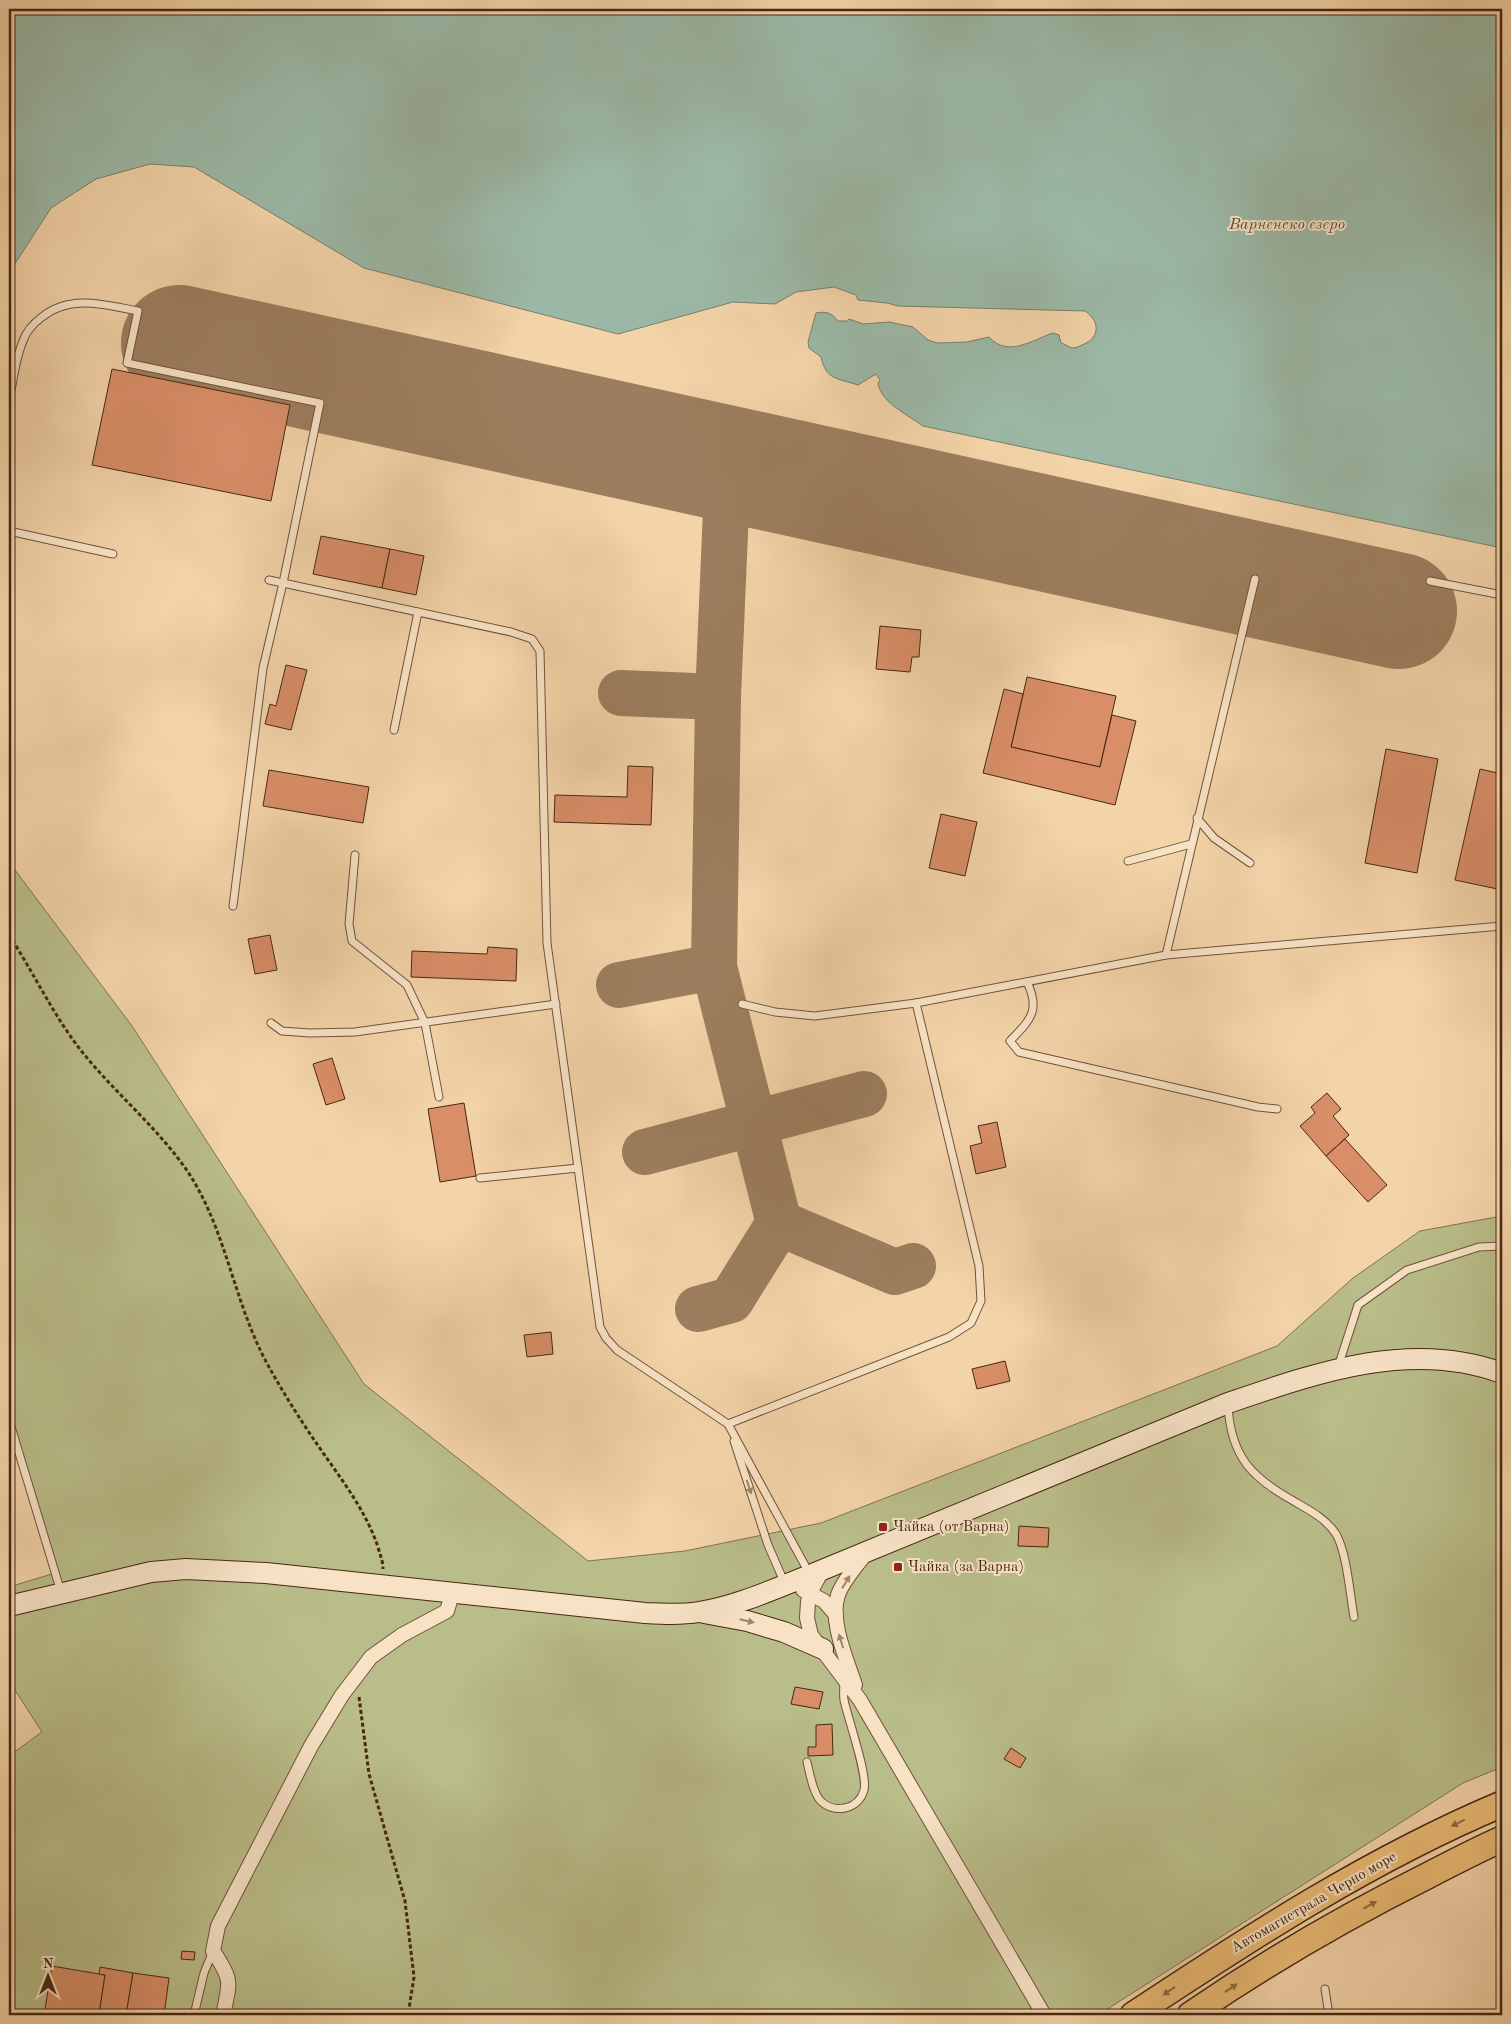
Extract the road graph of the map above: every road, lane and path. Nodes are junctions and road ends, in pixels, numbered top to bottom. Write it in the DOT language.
graph roads {
  1 [pos="9,402"];
  2 [pos="9,531"];
  3 [pos="113,554"];
  4 [pos="1255,579"];
  5 [pos="269,580"];
  6 [pos="1430,581"];
  7 [pos="283,583"];
  8 [pos="1502,595"];
  9 [pos="418,612"];
  10 [pos="394,730"];
  11 [pos="1198,818"];
  12 [pos="1191,844"];
  13 [pos="355,855"];
  14 [pos="1128,861"];
  15 [pos="1250,863"];
  16 [pos="234,906"];
  17 [pos="1502,926"];
  18 [pos="9,934"];
  19 [pos="1166,955"];
  20 [pos="1027,982"];
  21 [pos="916,1003"];
  22 [pos="556,1004"];
  23 [pos="742,1004"];
  24 [pos="271,1022"];
  25 [pos="425,1023"];
  26 [pos="439,1097"];
  27 [pos="1277,1109"];
  28 [pos="578,1168"];
  29 [pos="480,1178"];
  30 [pos="1502,1246"];
  31 [pos="1338,1369"];
  32 [pos="1502,1373"];
  33 [pos="1228,1403"];
  34 [pos="9,1420"];
  35 [pos="728,1424"];
  36 [pos="866,1553"];
  37 [pos="814,1580"];
  38 [pos="786,1584"];
  39 [pos="384,1586"];
  40 [pos="61,1592"];
  41 [pos="452,1594"];
  42 [pos="9,1606"];
  43 [pos="699,1612"];
  44 [pos="836,1615"];
  45 [pos="1354,1617"];
  46 [pos="823,1649"];
  47 [pos="356,1676"];
  48 [pos="844,1676"];
  49 [pos="860,1700"];
  50 [pos="807,1762"];
  51 [pos="1502,1804"];
  52 [pos="1502,1839"];
  53 [pos="213,1950"];
  54 [pos="1325,1989"];
  55 [pos="194,2015"];
  56 [pos="223,2015"];
  57 [pos="408,2015"];
  58 [pos="1044,2015"];
  59 [pos="1133,2015"];
  60 [pos="1190,2015"];
  61 [pos="1329,2015"];
  1 -- 7 [label="lane"];
  2 -- 3 [label="lane"];
  4 -- 11 [label="lane"];
  5 -- 7 [label="lane"];
  6 -- 8 [label="lane"];
  7 -- 9 [label="lane"];
  7 -- 16 [label="lane"];
  9 -- 10 [label="lane"];
  9 -- 22 [label="lane"];
  11 -- 12 [label="lane"];
  11 -- 15 [label="lane"];
  12 -- 14 [label="lane"];
  12 -- 19 [label="lane"];
  13 -- 25 [label="lane"];
  17 -- 19 [label="lane"];
  18 -- 39 [label="path"];
  19 -- 20 [label="lane"];
  20 -- 21 [label="lane"];
  20 -- 27 [label="lane"];
  21 -- 23 [label="lane"];
  21 -- 35 [label="lane"];
  22 -- 25 [label="lane"];
  22 -- 28 [label="lane"];
  24 -- 25 [label="lane"];
  25 -- 26 [label="lane"];
  28 -- 29 [label="lane"];
  28 -- 35 [label="lane"];
  30 -- 31 [label="lane"];
  31 -- 32 [label="street"];
  31 -- 33 [label="street"];
  33 -- 36 [label="street"];
  33 -- 45 [label="lane"];
  34 -- 40 [label="lane"];
  35 -- 37 [label="lane"];
  35 -- 38 [label="lane, one-way"];
  36 -- 37 [label="street"];
  44 -- 36 [label="street, one-way"];
  37 -- 38 [label="street"];
  37 -- 44 [label="street"];
  37 -- 46 [label="street"];
  38 -- 43 [label="street"];
  39 -- 40 [label="street"];
  39 -- 41 [label="street"];
  40 -- 42 [label="street"];
  41 -- 43 [label="street"];
  41 -- 47 [label="street"];
  43 -- 46 [label="street, one-way"];
  49 -- 44 [label="street, one-way"];
  46 -- 48 [label="street"];
  47 -- 53 [label="street"];
  47 -- 57 [label="path"];
  48 -- 49 [label="street"];
  48 -- 50 [label="lane"];
  49 -- 58 [label="street"];
  51 -- 59 [label="highway, Автомагистрала Черно море, one-way"];
  60 -- 52 [label="highway, Автомагистрала Черно море, one-way"];
  53 -- 55 [label="lane"];
  53 -- 56 [label="street"];
  54 -- 61 [label="lane"];
}
